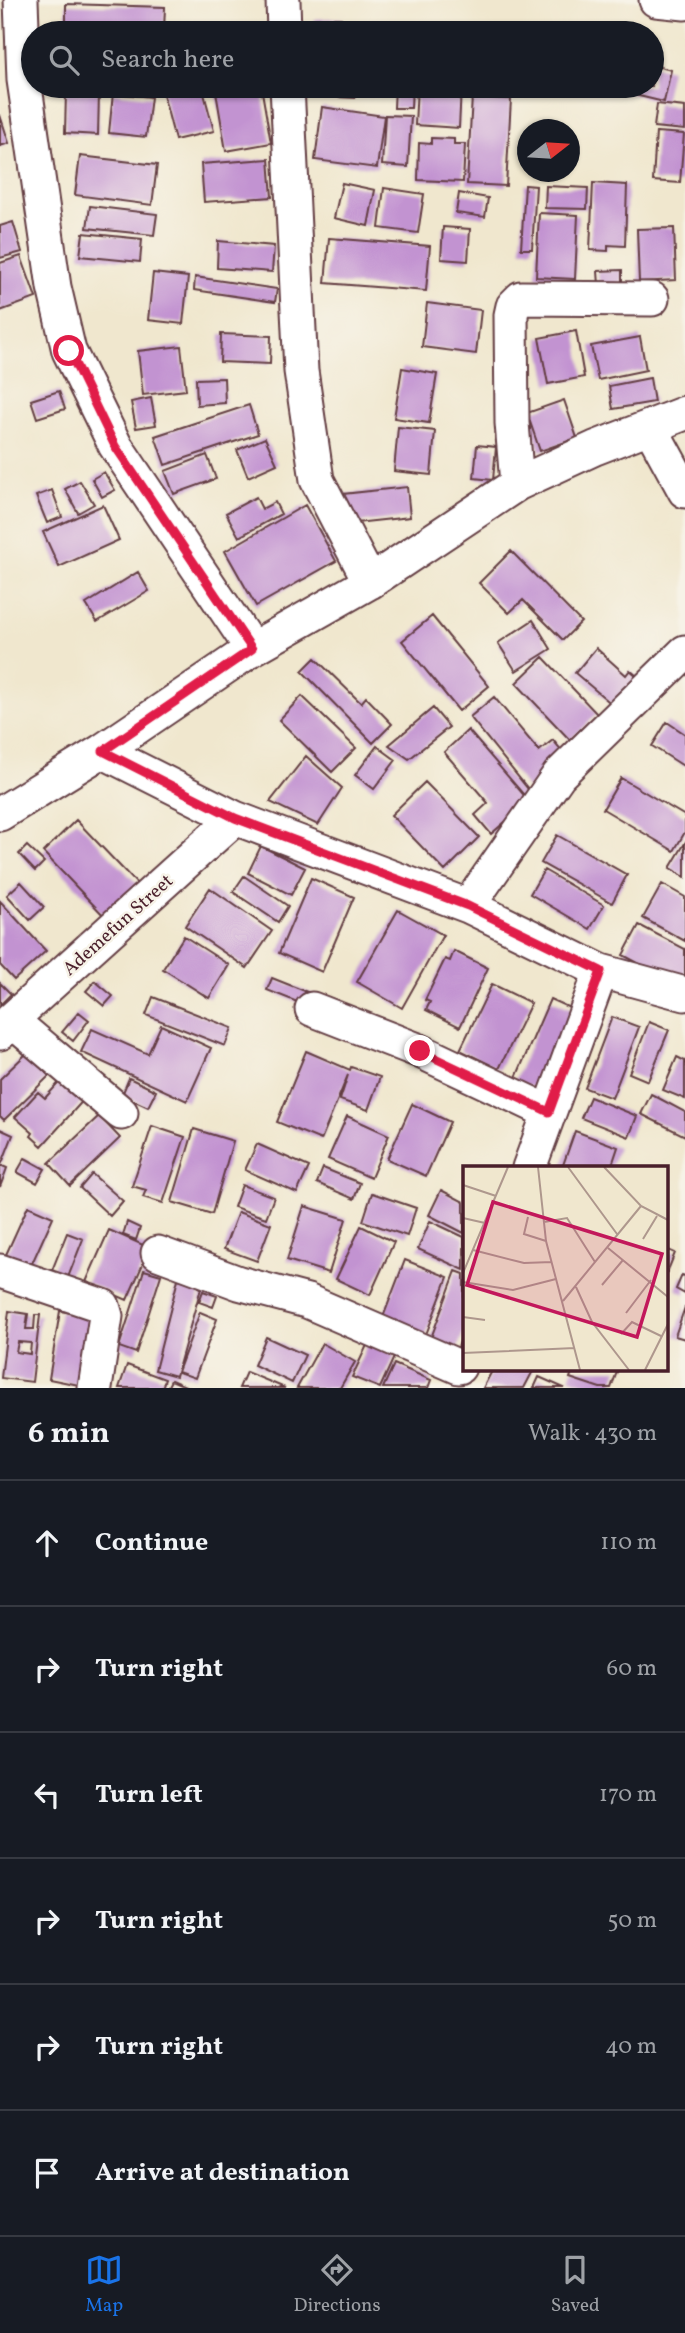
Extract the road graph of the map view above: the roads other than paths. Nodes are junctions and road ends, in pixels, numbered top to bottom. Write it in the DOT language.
graph roads {
  1 [pos="21,0"];
  2 [pos="283,0"];
  3 [pos="656,0"];
  4 [pos="685,3"];
  5 [pos="22,21"];
  6 [pos="284,21"];
  7 [pos="27,98"];
  8 [pos="288,98"];
  9 [pos="652,299"];
  10 [pos="685,413"];
  11 [pos="650,426"];
  12 [pos="517,484"];
  13 [pos="685,491"];
  14 [pos="370,582"];
  15 [pos="252,649"];
  16 [pos="685,652"];
  17 [pos="103,751"];
  18 [pos="0,814"];
  19 [pos="235,818"];
  20 [pos="468,906"];
  21 [pos="601,971"];
  22 [pos="685,994"];
  23 [pos="312,1009"];
  24 [pos="5,1026"];
  25 [pos="549,1112"];
  26 [pos="121,1113"];
  27 [pos="530,1166"];
  28 [pos="158,1253"];
  29 [pos="0,1271"];
  30 [pos="458,1369"];
  31 [pos="94,1388"];
  1 -- 5 [label="street"];
  2 -- 6 [label="street"];
  3 -- 4 [label="street"];
  7 -- 15 [label="street"];
  8 -- 14 [label="street"];
  9 -- 12 [label="street"];
  10 -- 11 [label="street"];
  11 -- 12 [label="street"];
  11 -- 13 [label="street"];
  12 -- 14 [label="street"];
  14 -- 15 [label="street"];
  15 -- 17 [label="street"];
  16 -- 20 [label="street"];
  17 -- 18 [label="street"];
  17 -- 19 [label="street"];
  19 -- 20 [label="street"];
  19 -- 24 [label="street, Ademefun Street"];
  20 -- 21 [label="street"];
  21 -- 22 [label="street"];
  21 -- 25 [label="street"];
  23 -- 25 [label="street"];
  24 -- 26 [label="street"];
  25 -- 27 [label="street"];
  28 -- 30 [label="street"];
  29 -- 31 [label="street"];
}
